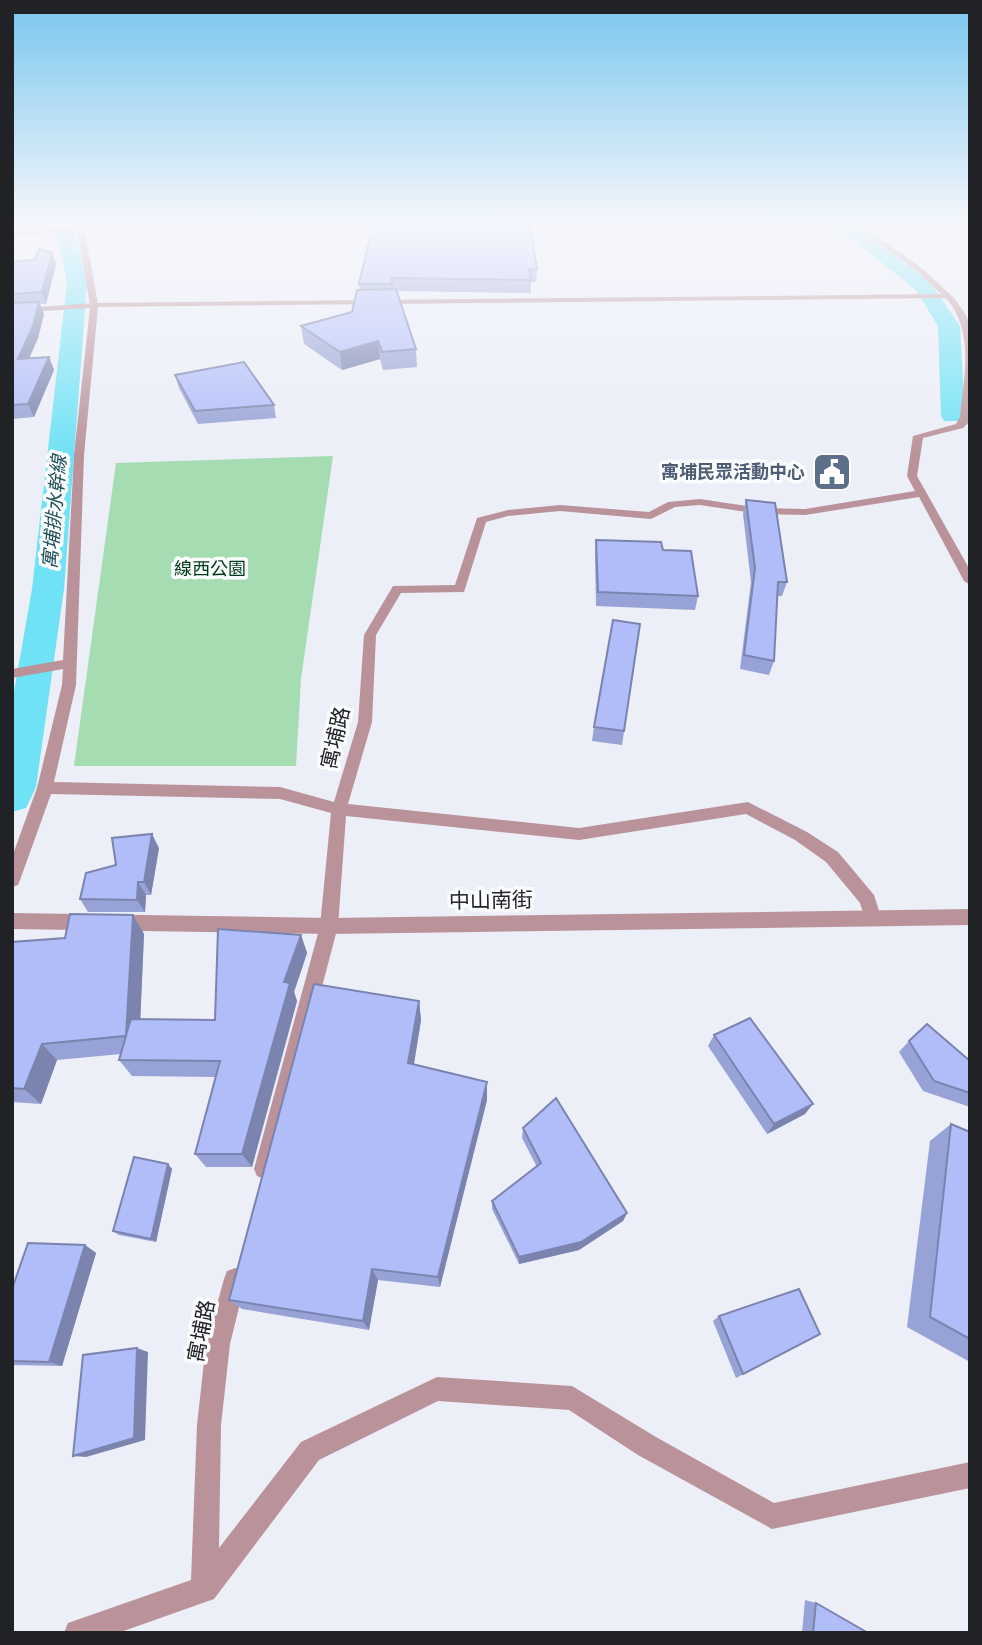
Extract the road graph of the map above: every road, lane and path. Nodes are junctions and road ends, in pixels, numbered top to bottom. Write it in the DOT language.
graph roads {
  1 [pos="93,302"];
  2 [pos="425,302"];
  3 [pos="951,302"];
  4 [pos="94,305"];
  5 [pos="12,311"];
  6 [pos="967,418"];
  7 [pos="922,493"];
  8 [pos="970,581"];
  9 [pos="69,663"];
  10 [pos="12,674"];
  11 [pos="45,788"];
  12 [pos="340,809"];
  13 [pos="12,880"];
  14 [pos="873,917"];
  15 [pos="970,917"];
  16 [pos="12,921"];
  17 [pos="329,926"];
  18 [pos="261,1182"];
  19 [pos="239,1263"];
  20 [pos="970,1475"];
  21 [pos="204,1588"];
  22 [pos="78,1633"];
  1 -- 4 [label="street"];
  2 -- 4 [label="lane"];
  3 -- 6 [label="lane"];
  4 -- 5 [label="lane"];
  4 -- 9 [label="lane"];
  6 -- 7 [label="lane"];
  7 -- 8 [label="lane"];
  7 -- 12 [label="lane, 寓埔路"];
  9 -- 10 [label="lane"];
  9 -- 11 [label="lane"];
  11 -- 12 [label="lane"];
  11 -- 13 [label="lane"];
  12 -- 14 [label="lane"];
  12 -- 17 [label="lane, 寓埔路"];
  14 -- 15 [label="street, 中山南街"];
  14 -- 17 [label="street, 中山南街"];
  16 -- 17 [label="street, 中山南街"];
  17 -- 18 [label="lane, 寓埔路"];
  19 -- 21 [label="lane, 寓埔路"];
  20 -- 21 [label="lane"];
  21 -- 22 [label="lane"];
}
